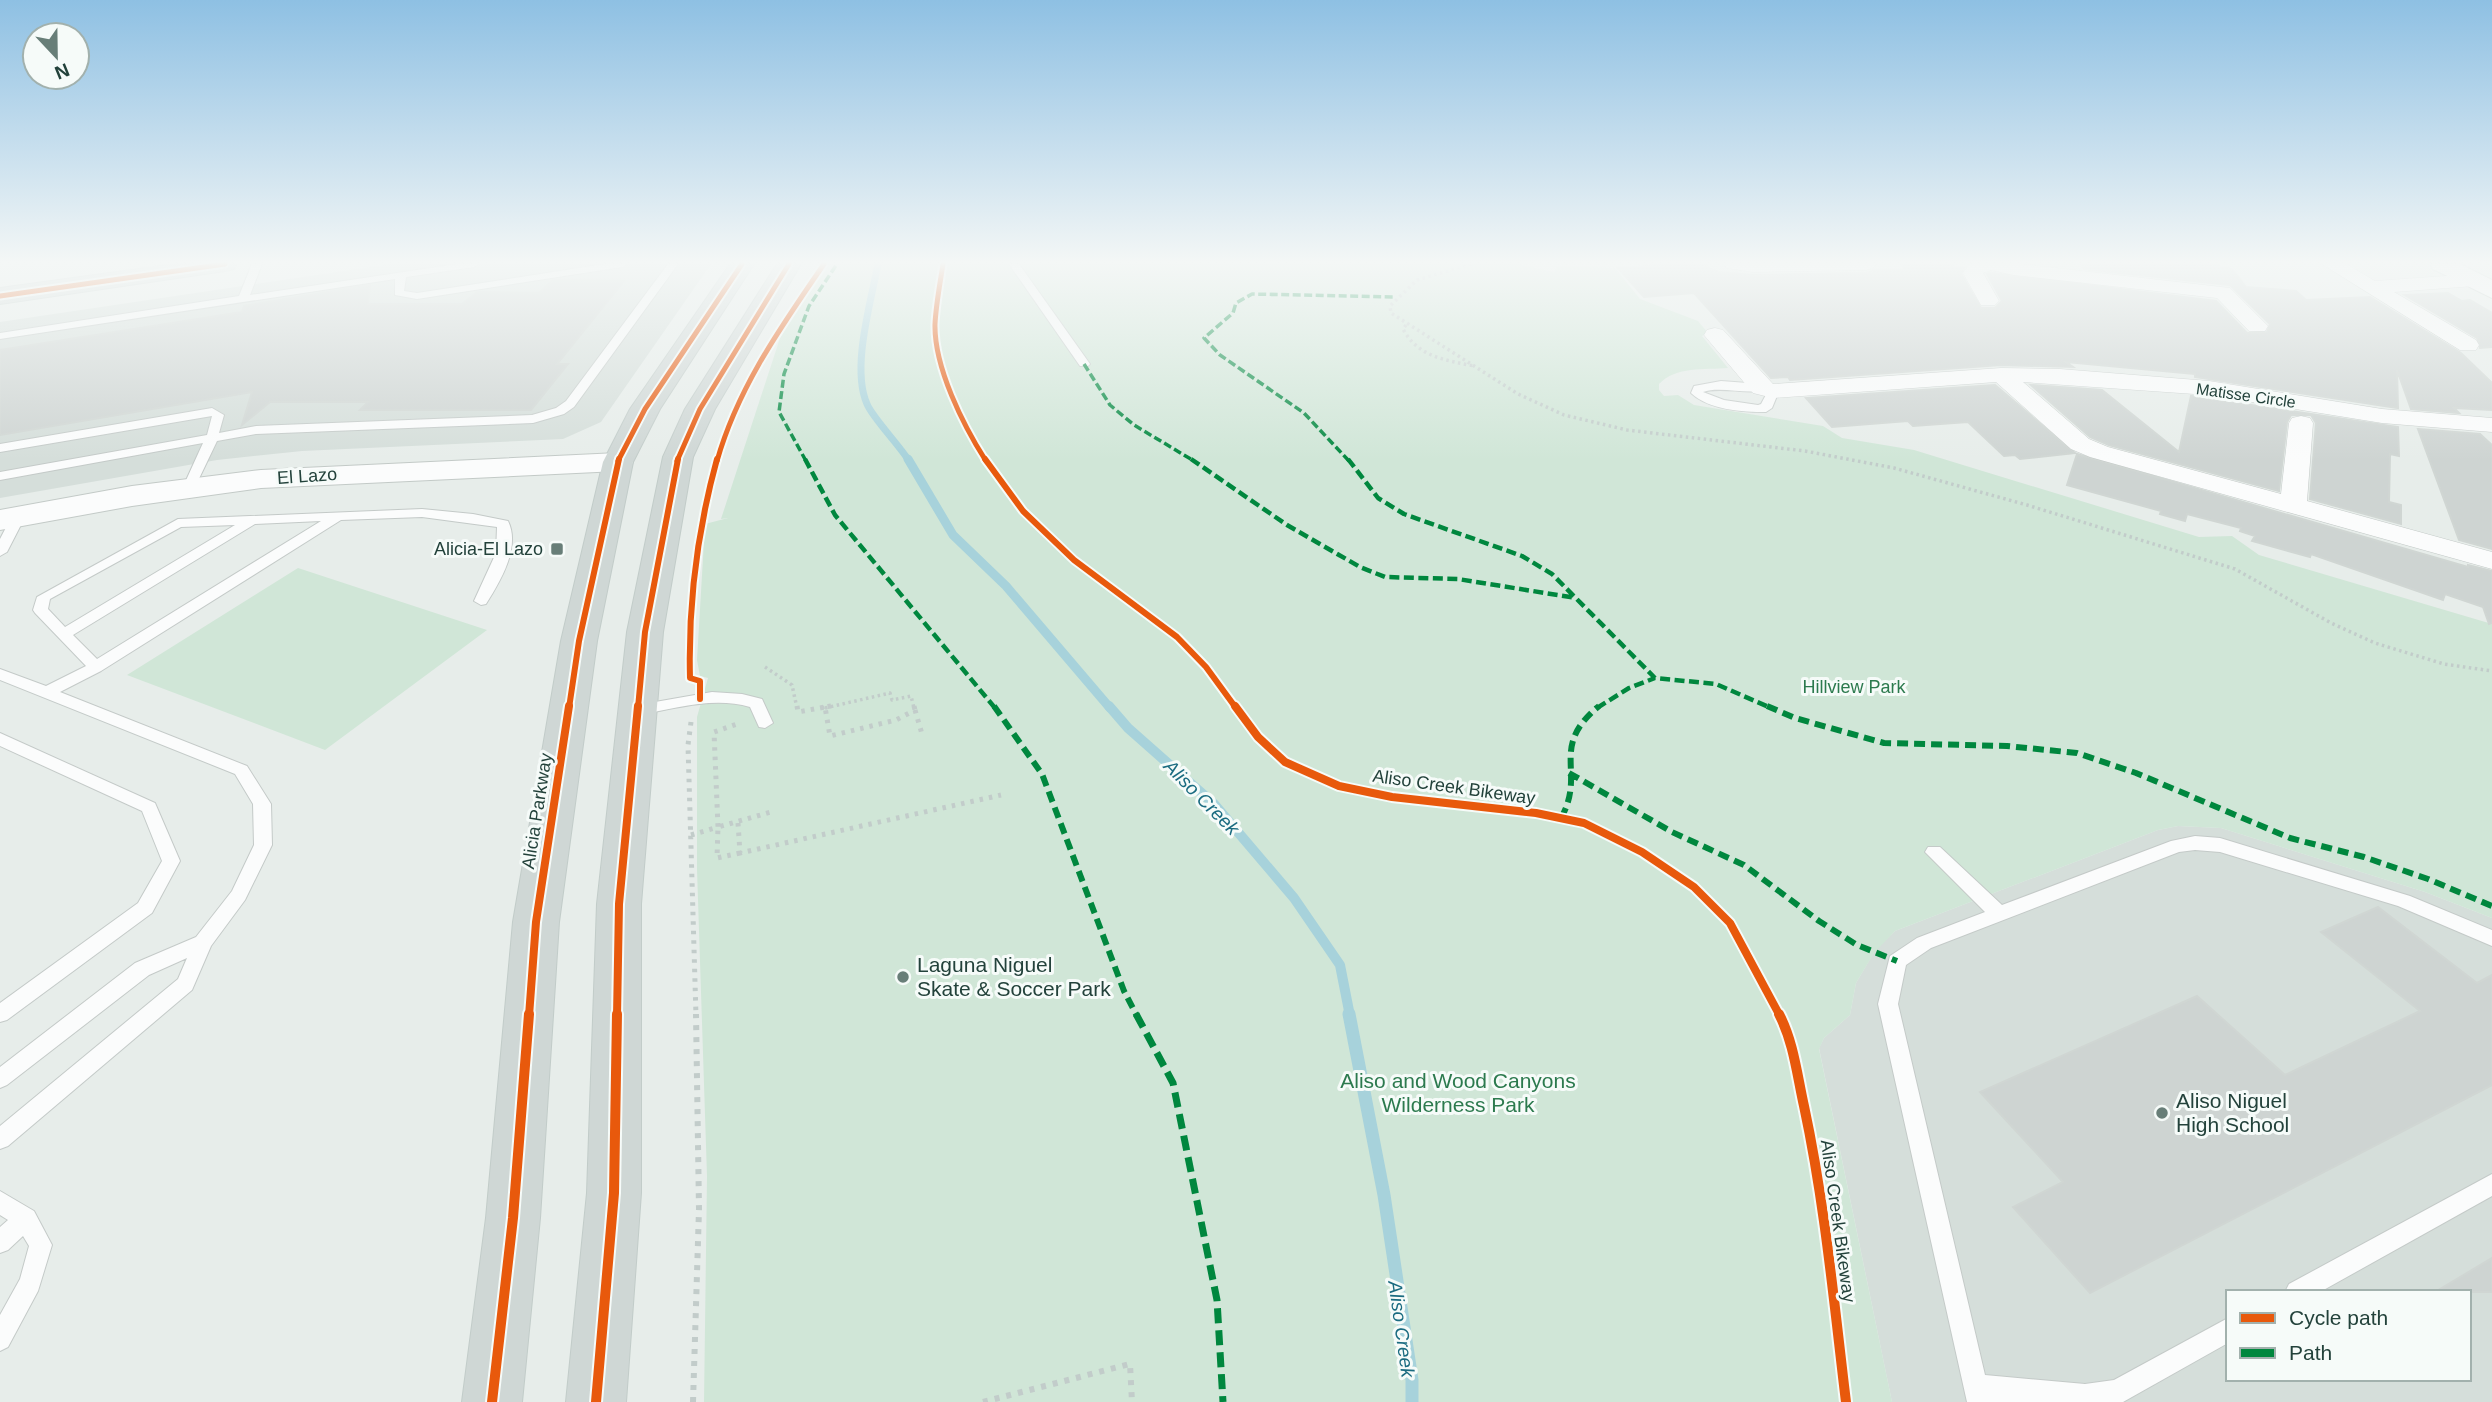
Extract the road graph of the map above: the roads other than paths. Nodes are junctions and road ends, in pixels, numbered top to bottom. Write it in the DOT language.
graph roads {
  1 [pos="42,329"];
  2 [pos="625,329"];
  3 [pos="698,329"];
  4 [pos="749,329"];
  5 [pos="1059,329"];
  6 [pos="2443,329"];
  7 [pos="1715,335"];
  8 [pos="0,336"];
  9 [pos="2468,345"];
  10 [pos="1083,364"];
  11 [pos="2001,375"];
  12 [pos="1767,390"];
  13 [pos="2301,423"];
  14 [pos="2491,425"];
  15 [pos="212,438"];
  16 [pos="0,448"];
  17 [pos="618,462"];
  18 [pos="0,476"];
  19 [pos="189,487"];
  20 [pos="2292,505"];
  21 [pos="340,514"];
  22 [pos="9,518"];
  23 [pos="254,519"];
  24 [pos="0,552"];
  25 [pos="2492,561"];
  26 [pos="481,601"];
  27 [pos="63,634"];
  28 [pos="96,667"];
  29 [pos="0,674"];
  30 [pos="45,693"];
  31 [pos="638,710"];
  32 [pos="765,723"];
  33 [pos="0,739"];
  34 [pos="1934,852"];
  35 [pos="1999,914"];
  36 [pos="2492,938"];
  37 [pos="203,942"];
  38 [pos="0,1014"];
  39 [pos="0,1079"];
  40 [pos="0,1139"];
  41 [pos="2492,1184"];
  42 [pos="0,1202"];
  43 [pos="26,1219"];
  44 [pos="0,1242"];
  45 [pos="2301,1290"];
  46 [pos="2226,1331"];
  47 [pos="0,1339"];
  48 [pos="1977,1394"];
  49 [pos="492,1402"];
  50 [pos="596,1402"];
  1 -- 8 [label="lane"];
  2 -- 15 [label="lane"];
  3 -- 17 [label="main road, Alicia Parkway"];
  4 -- 31 [label="main road"];
  5 -- 10 [label="lane"];
  6 -- 9 [label="street"];
  7 -- 12 [label="street"];
  11 -- 12 [label="street, Matisse Circle"];
  11 -- 14 [label="street, Matisse Circle"];
  11 -- 20 [label="street"];
  12 -- 12 [label="lane"];
  13 -- 20 [label="street, Matisse Circle"];
  15 -- 16 [label="lane"];
  15 -- 18 [label="lane"];
  15 -- 19 [label="lane"];
  17 -- 19 [label="street, El Lazo"];
  17 -- 49 [label="main road, Alicia Parkway"];
  19 -- 22 [label="street, El Lazo"];
  20 -- 25 [label="street"];
  21 -- 23 [label="lane"];
  21 -- 26 [label="lane"];
  21 -- 28 [label="lane"];
  22 -- 24 [label="lane"];
  23 -- 27 [label="lane"];
  23 -- 27 [label="lane"];
  27 -- 28 [label="lane"];
  28 -- 30 [label="lane"];
  29 -- 30 [label="lane"];
  30 -- 37 [label="lane"];
  31 -- 32 [label="lane"];
  31 -- 50 [label="main road"];
  33 -- 38 [label="lane"];
  34 -- 35 [label="lane"];
  35 -- 36 [label="lane"];
  35 -- 48 [label="lane"];
  37 -- 39 [label="lane"];
  37 -- 40 [label="lane"];
  41 -- 45 [label="lane"];
  42 -- 43 [label="lane"];
  43 -- 44 [label="lane"];
  43 -- 47 [label="lane"];
  46 -- 48 [label="lane"];
}
